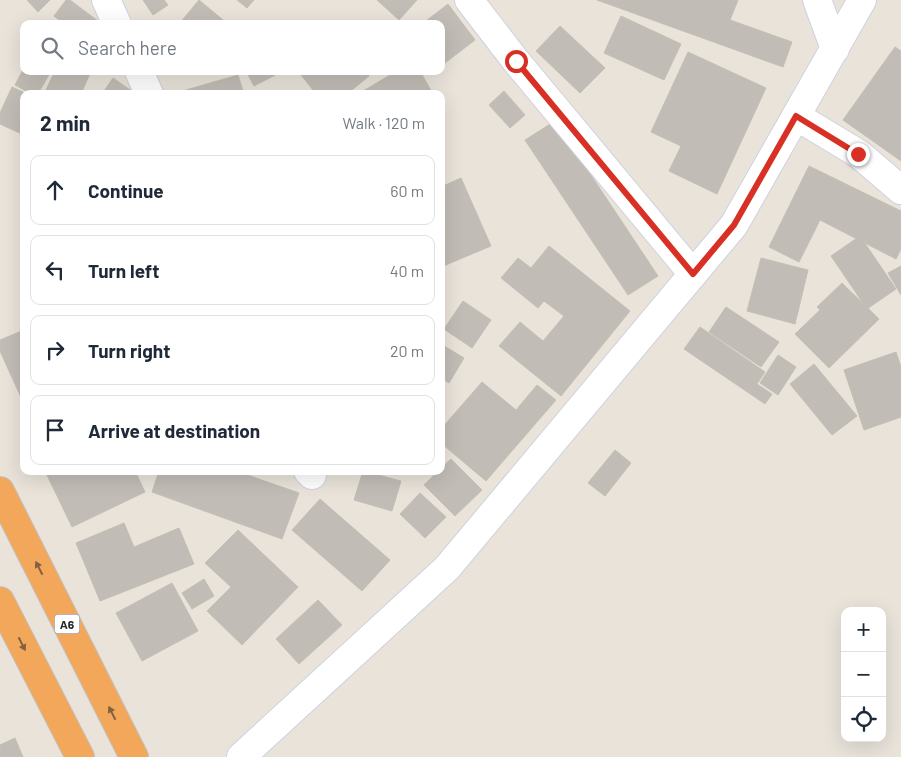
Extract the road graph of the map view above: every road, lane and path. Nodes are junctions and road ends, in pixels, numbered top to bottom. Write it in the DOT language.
graph roads {
  1 [pos="106,0"];
  2 [pos="469,0"];
  3 [pos="817,0"];
  4 [pos="862,0"];
  5 [pos="115,20"];
  6 [pos="834,49"];
  7 [pos="140,75"];
  8 [pos="147,90"];
  9 [pos="796,116"];
  10 [pos="901,190"];
  11 [pos="693,274"];
  12 [pos="0,491"];
  13 [pos="0,601"];
  14 [pos="80,757"];
  15 [pos="134,757"];
  16 [pos="241,757"];
  1 -- 5 [label="street"];
  2 -- 11 [label="street"];
  3 -- 6 [label="street"];
  4 -- 6 [label="street"];
  6 -- 9 [label="street"];
  7 -- 8 [label="street"];
  9 -- 10 [label="street"];
  9 -- 11 [label="street"];
  11 -- 16 [label="street"];
  15 -- 12 [label="highway, A6, one-way"];
  13 -- 14 [label="highway, one-way"];
}
